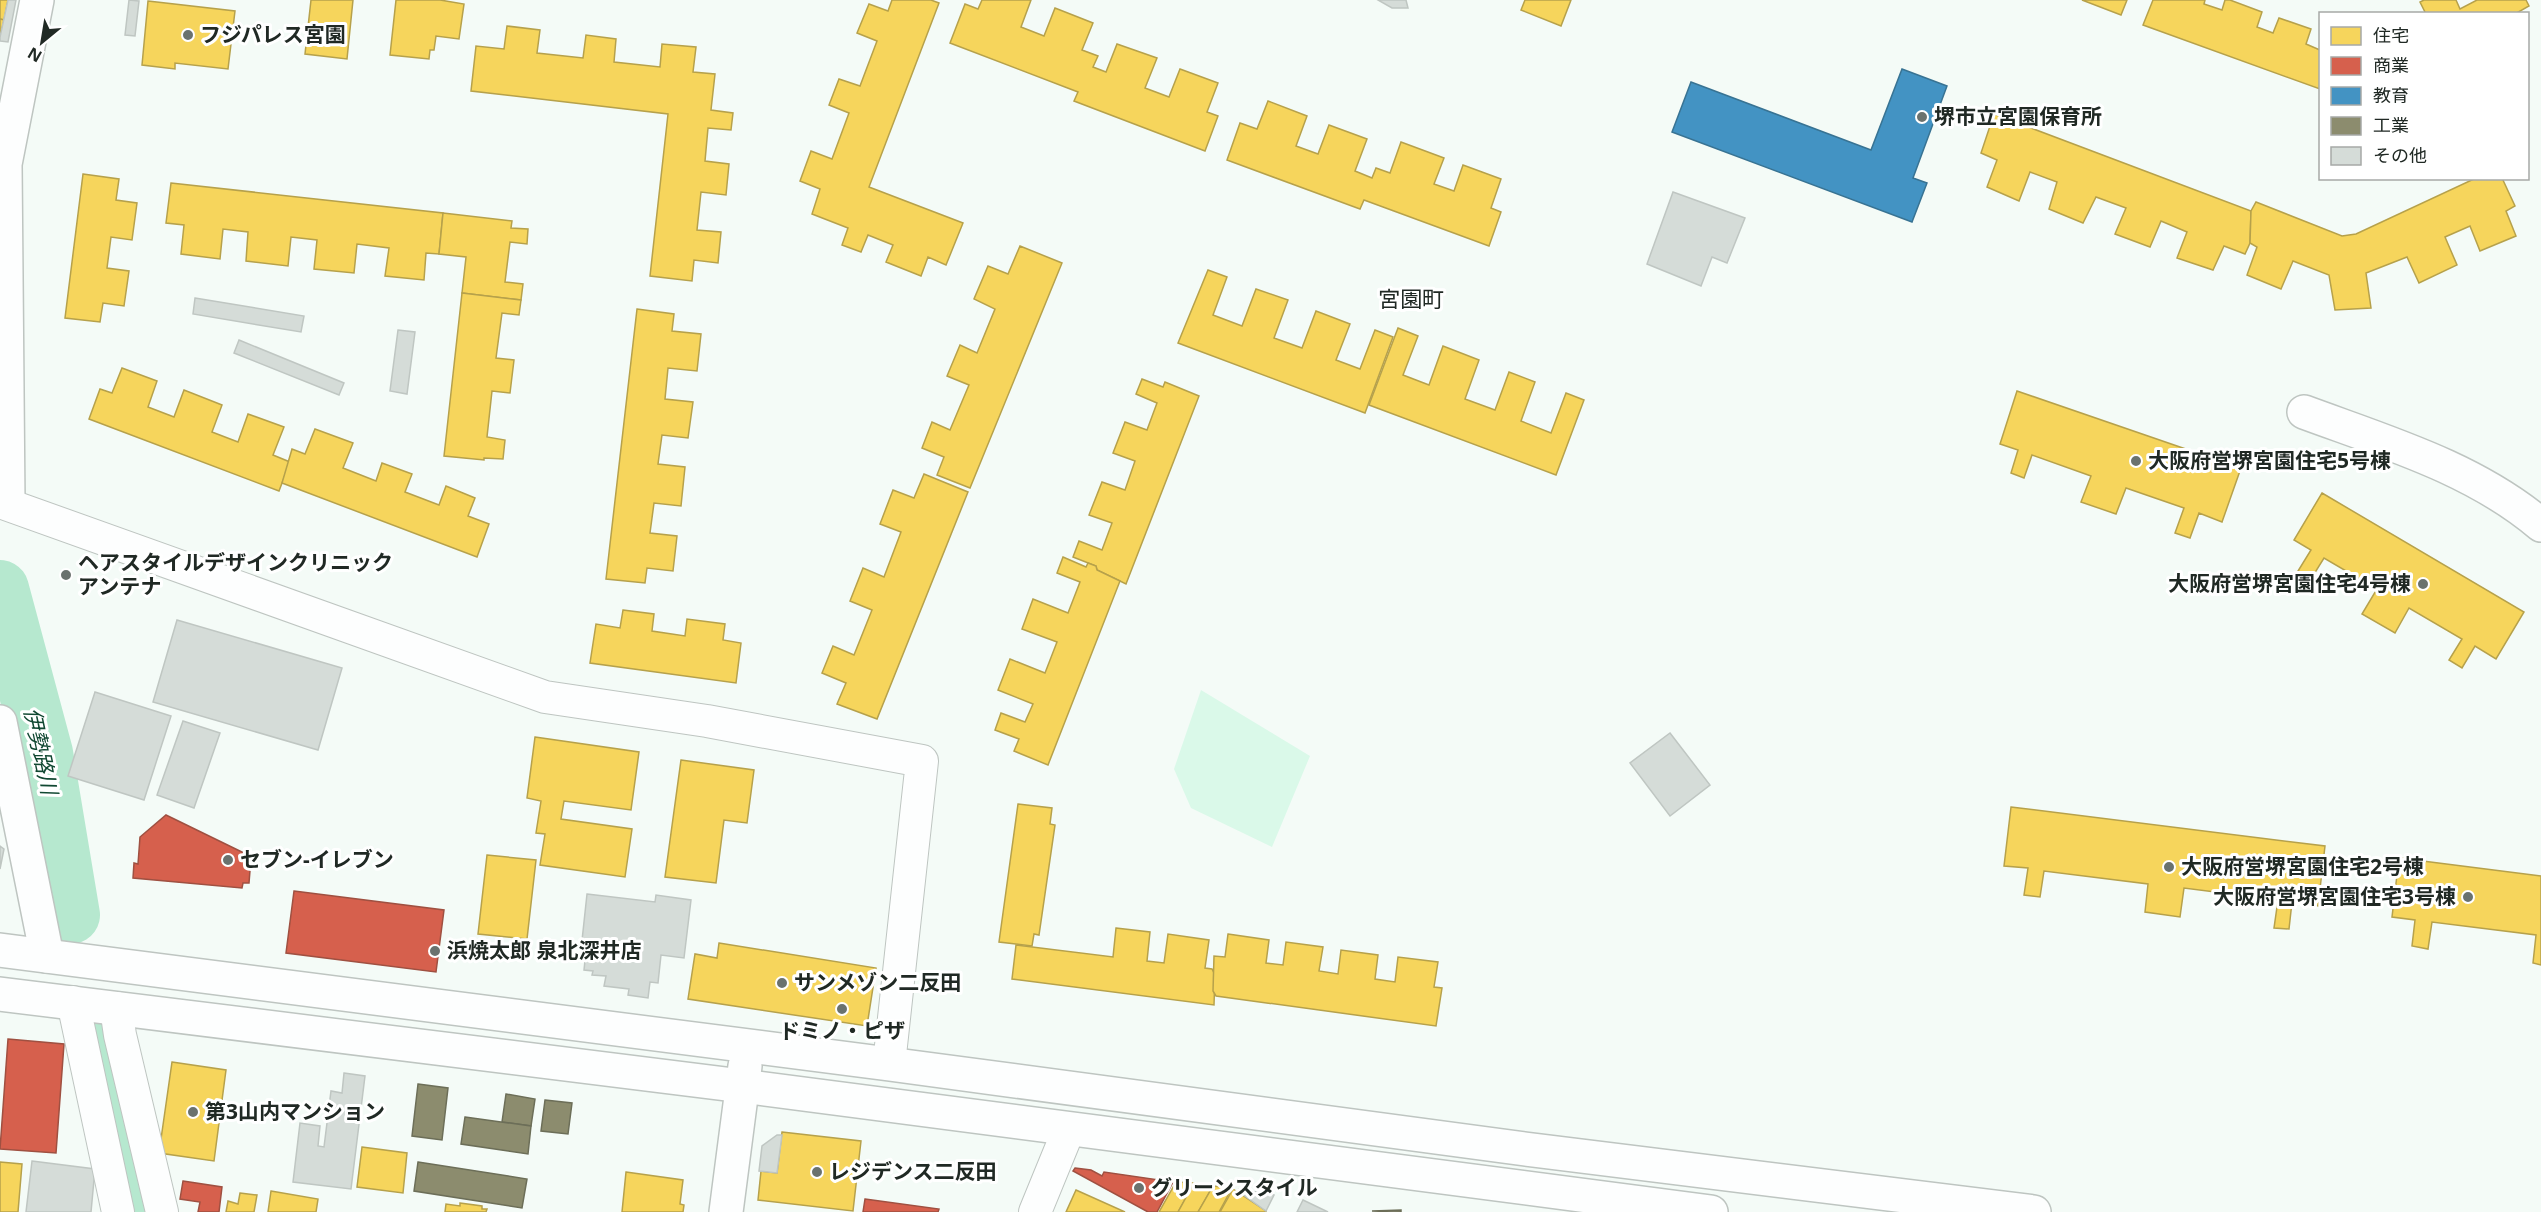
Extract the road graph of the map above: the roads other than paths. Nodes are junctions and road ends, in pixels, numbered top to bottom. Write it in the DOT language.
graph roads {
  1 [pos="37,0"];
  2 [pos="2,164"];
  3 [pos="2304,412"];
  4 [pos="4,502"];
  5 [pos="2541,525"];
  6 [pos="0,723"];
  7 [pos="0,950"];
  8 [pos="47,956"];
  9 [pos="0,994"];
  10 [pos="74,1002"];
  11 [pos="116,1008"];
  12 [pos="747,1046"];
  13 [pos="889,1064"];
  14 [pos="742,1086"];
  15 [pos="1069,1130"];
  16 [pos="1525,1149"];
  17 [pos="1517,1200"];
  18 [pos="118,1212"];
  19 [pos="162,1212"];
  20 [pos="726,1212"];
  21 [pos="1035,1212"];
  22 [pos="1711,1212"];
  23 [pos="2034,1212"];
  1 -- 2 [label="street"];
  2 -- 4 [label="street"];
  3 -- 5 [label="street"];
  4 -- 13 [label="street"];
  6 -- 8 [label="street"];
  7 -- 8 [label="street"];
  8 -- 12 [label="street"];
  9 -- 10 [label="street"];
  10 -- 11 [label="street"];
  10 -- 18 [label="street"];
  11 -- 14 [label="street"];
  11 -- 19 [label="street"];
  12 -- 13 [label="street"];
  12 -- 14 [label="street"];
  13 -- 16 [label="street"];
  14 -- 15 [label="street"];
  14 -- 20 [label="street"];
  15 -- 17 [label="street"];
  15 -- 21 [label="street"];
  16 -- 17 [label="street"];
  16 -- 23 [label="street"];
  17 -- 22 [label="street"];
}
